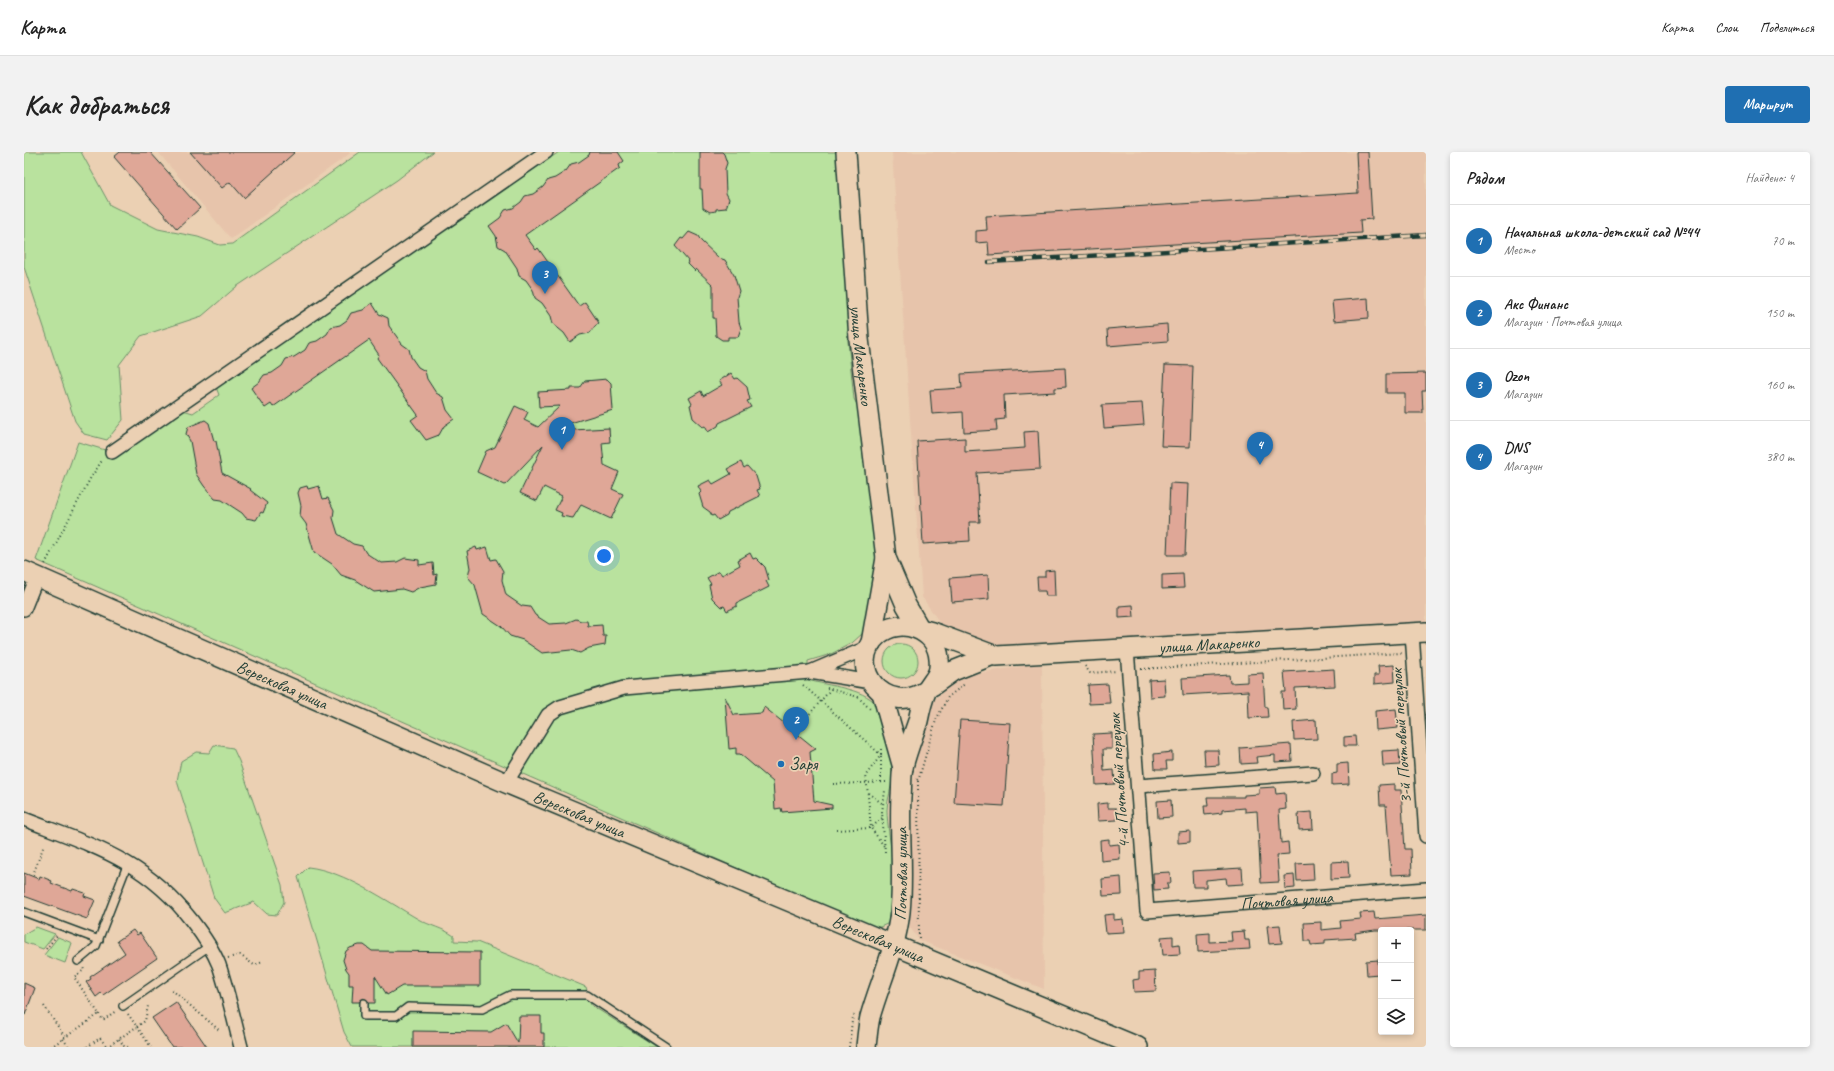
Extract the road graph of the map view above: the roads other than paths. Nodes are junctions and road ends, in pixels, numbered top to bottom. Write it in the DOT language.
graph roads {
  1 [pos="546,152"];
  2 [pos="846,152"];
  3 [pos="112,452"];
  4 [pos="886,558"];
  5 [pos="30,574"];
  6 [pos="24,609"];
  7 [pos="920,630"];
  8 [pos="1419,633"];
  9 [pos="870,645"];
  10 [pos="1127,649"];
  11 [pos="993,655"];
  12 [pos="808,678"];
  13 [pos="876,687"];
  14 [pos="928,689"];
  15 [pos="1313,773"];
  16 [pos="897,775"];
  17 [pos="506,783"];
  18 [pos="1138,786"];
  19 [pos="24,819"];
  20 [pos="1426,836"];
  21 [pos="128,863"];
  22 [pos="1426,889"];
  23 [pos="1147,911"];
  24 [pos="24,912"];
  25 [pos="99,940"];
  26 [pos="894,946"];
  27 [pos="208,947"];
  28 [pos="78,961"];
  29 [pos="364,1002"];
  30 [pos="123,1006"];
  31 [pos="241,1047"];
  32 [pos="666,1047"];
  33 [pos="866,1047"];
  34 [pos="1138,1047"];
  1 -- 3 [label="street"];
  2 -- 4 [label="street, улица Макаренко"];
  4 -- 7 [label="street, улица Макаренко"];
  4 -- 9 [label="street, улица Макаренко"];
  5 -- 6 [label="street"];
  5 -- 17 [label="street, Вересковая улица"];
  7 -- 9 [label="street"];
  7 -- 11 [label="street, улица Макаренко"];
  7 -- 14 [label="street"];
  8 -- 10 [label="street, улица Макаренко"];
  8 -- 20 [label="street, 3-й Почтовый переулок"];
  9 -- 12 [label="street"];
  9 -- 13 [label="street"];
  10 -- 11 [label="street, улица Макаренко"];
  10 -- 18 [label="street, 4-й Почтовый переулок"];
  11 -- 14 [label="street, улица Макаренко"];
  12 -- 13 [label="street"];
  12 -- 17 [label="street"];
  13 -- 14 [label="street"];
  13 -- 16 [label="street, Почтовая улица"];
  14 -- 16 [label="street, Почтовая улица"];
  15 -- 18 [label="street"];
  16 -- 26 [label="street, Почтовая улица"];
  17 -- 26 [label="street, Вересковая улица"];
  18 -- 23 [label="street, 4-й Почтовый переулок"];
  19 -- 21 [label="street"];
  21 -- 25 [label="lane"];
  21 -- 27 [label="street"];
  22 -- 23 [label="street, Почтовая улица"];
  24 -- 25 [label="lane"];
  25 -- 28 [label="lane"];
  26 -- 33 [label="street, Почтовая улица"];
  26 -- 34 [label="street, Вересковая улица"];
  27 -- 30 [label="lane"];
  27 -- 31 [label="street"];
  29 -- 32 [label="lane"];
}
